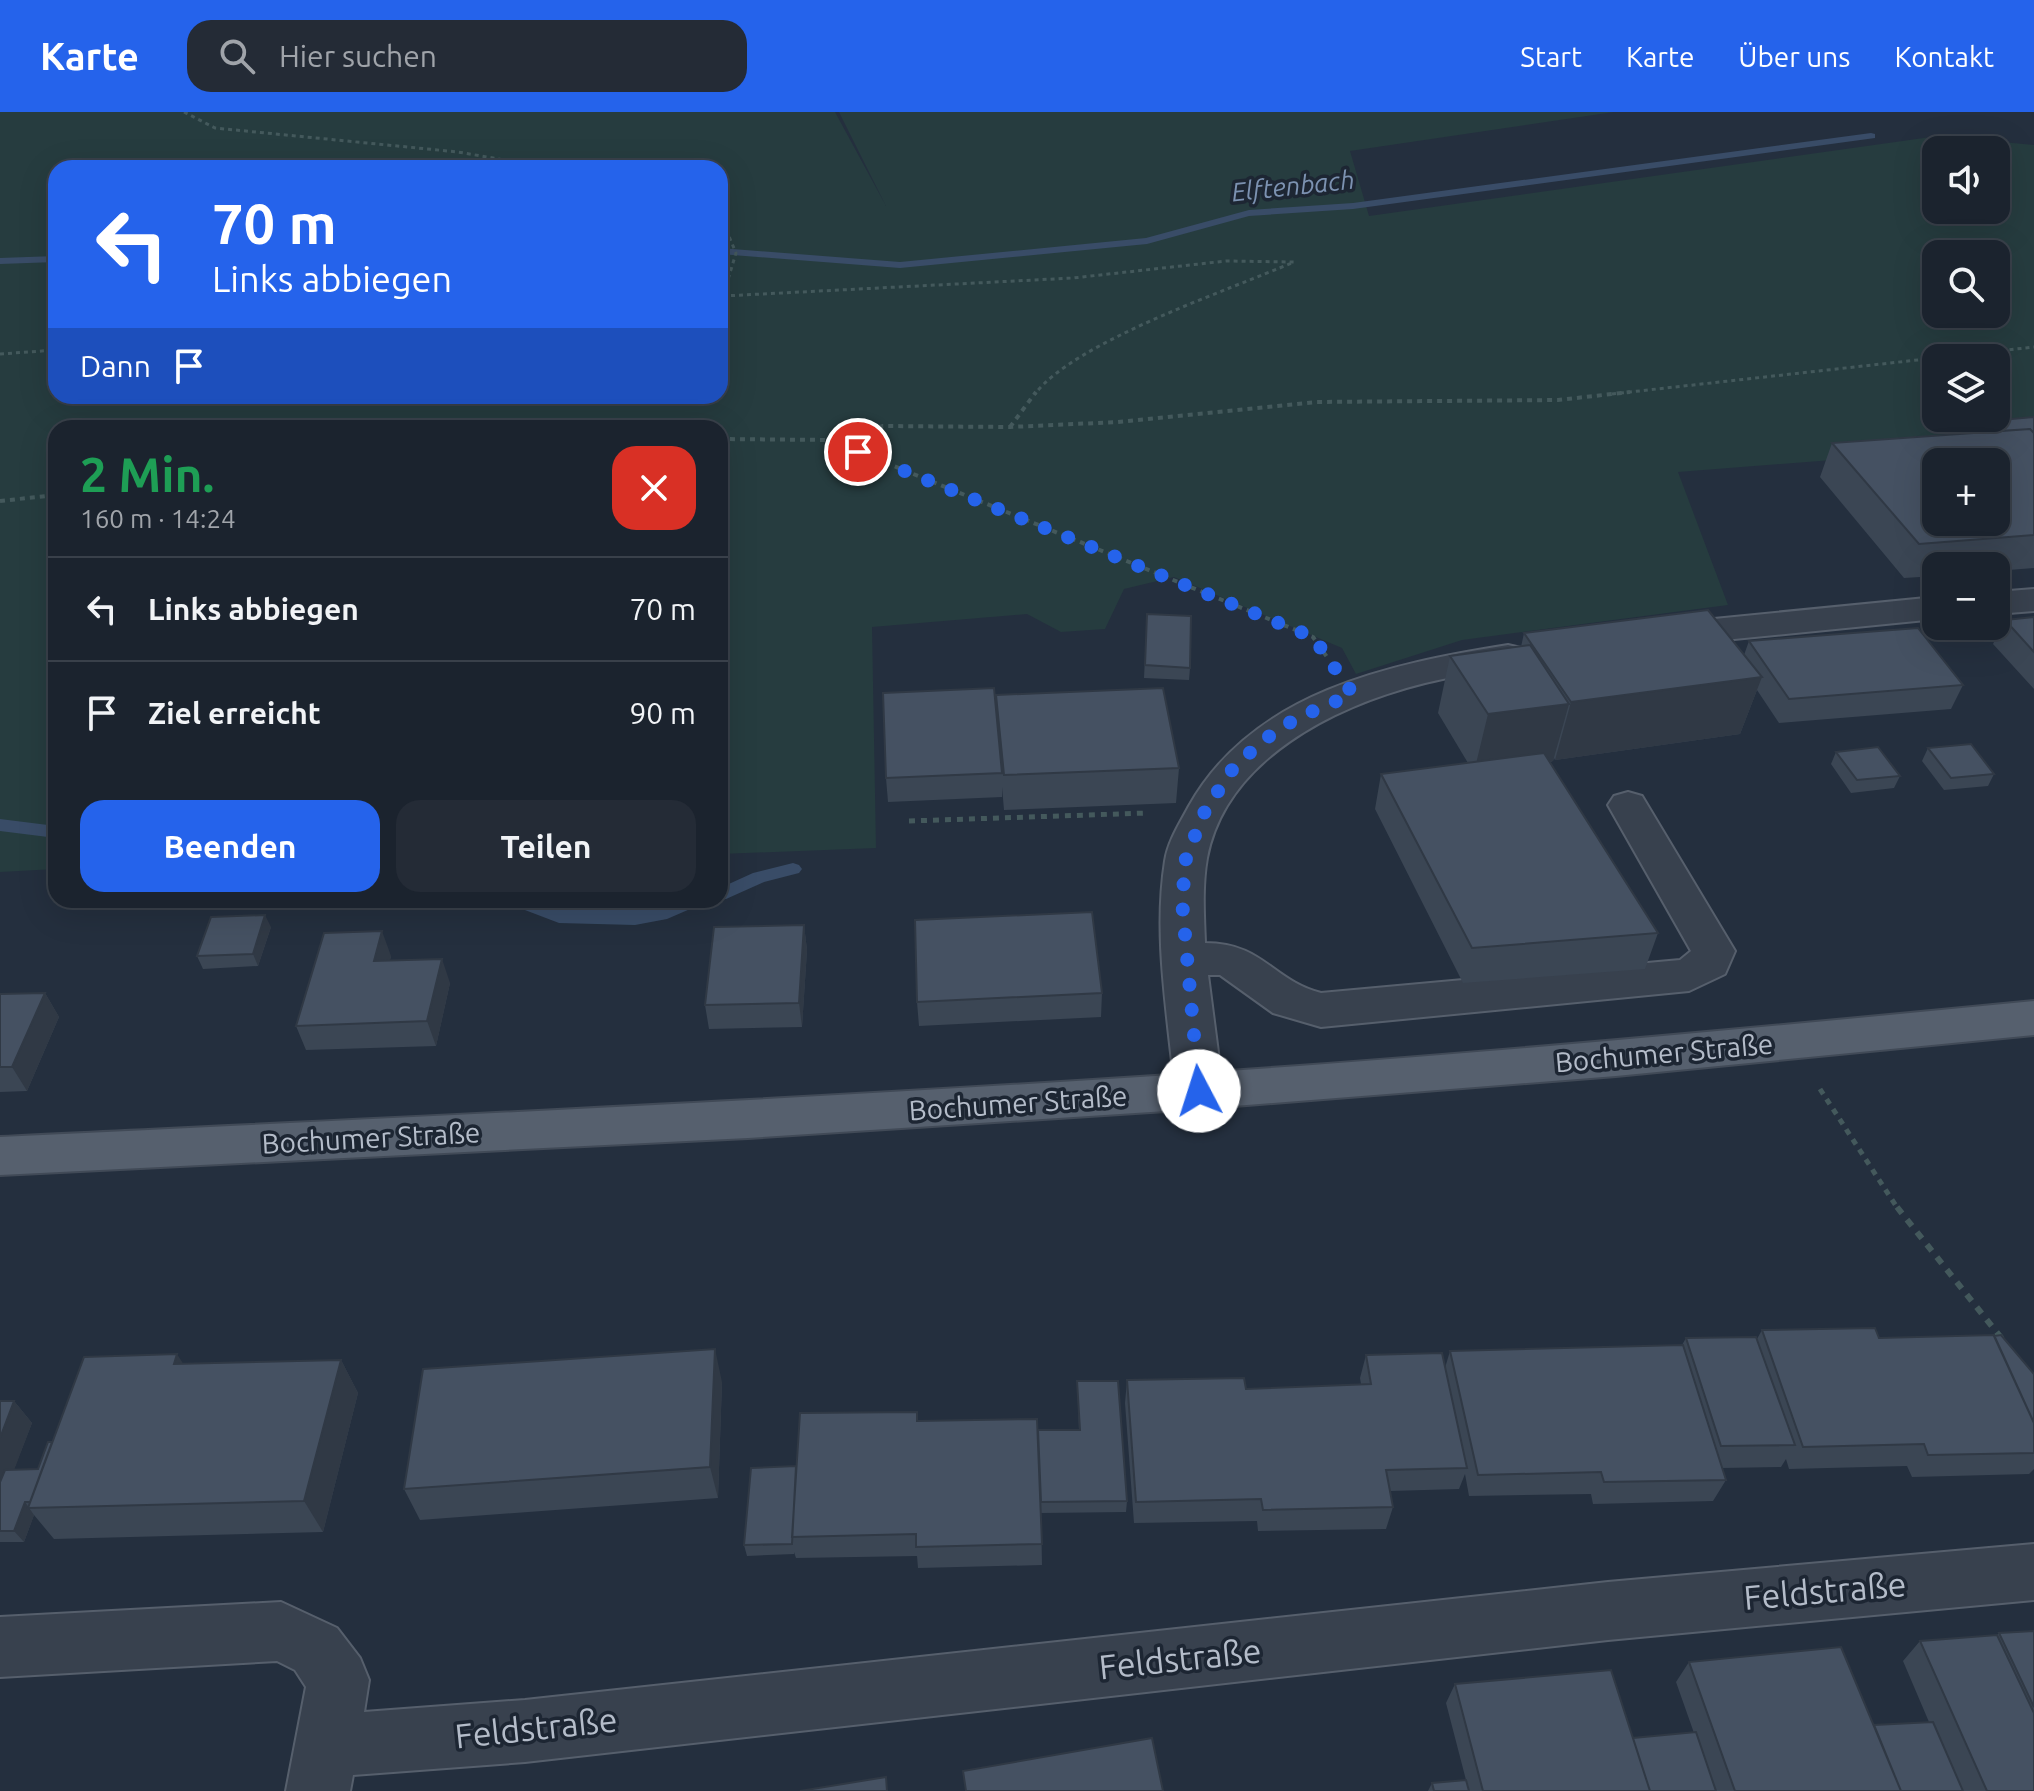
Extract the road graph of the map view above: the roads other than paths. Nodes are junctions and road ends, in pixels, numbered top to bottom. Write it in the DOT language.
graph roads {
  1 [pos="2034,600"];
  2 [pos="2010,602"];
  3 [pos="1922,609"];
  4 [pos="1620,640"];
  5 [pos="1539,652"];
  6 [pos="1628,805"];
  7 [pos="1187,959"];
  8 [pos="2034,1018"];
  9 [pos="1199,1091"];
  10 [pos="0,1156"];
  11 [pos="2034,1572"];
  12 [pos="0,1647"];
  13 [pos="322,1769"];
  1 -- 2 [label="street"];
  3 -- 4 [label="street"];
  5 -- 7 [label="street"];
  6 -- 7 [label="street"];
  7 -- 9 [label="street"];
  8 -- 9 [label="main road, Bochumer Straße"];
  9 -- 10 [label="main road, Bochumer Straße"];
  11 -- 13 [label="street, Feldstraße"];
  12 -- 13 [label="street, Feldstraße"];
}
